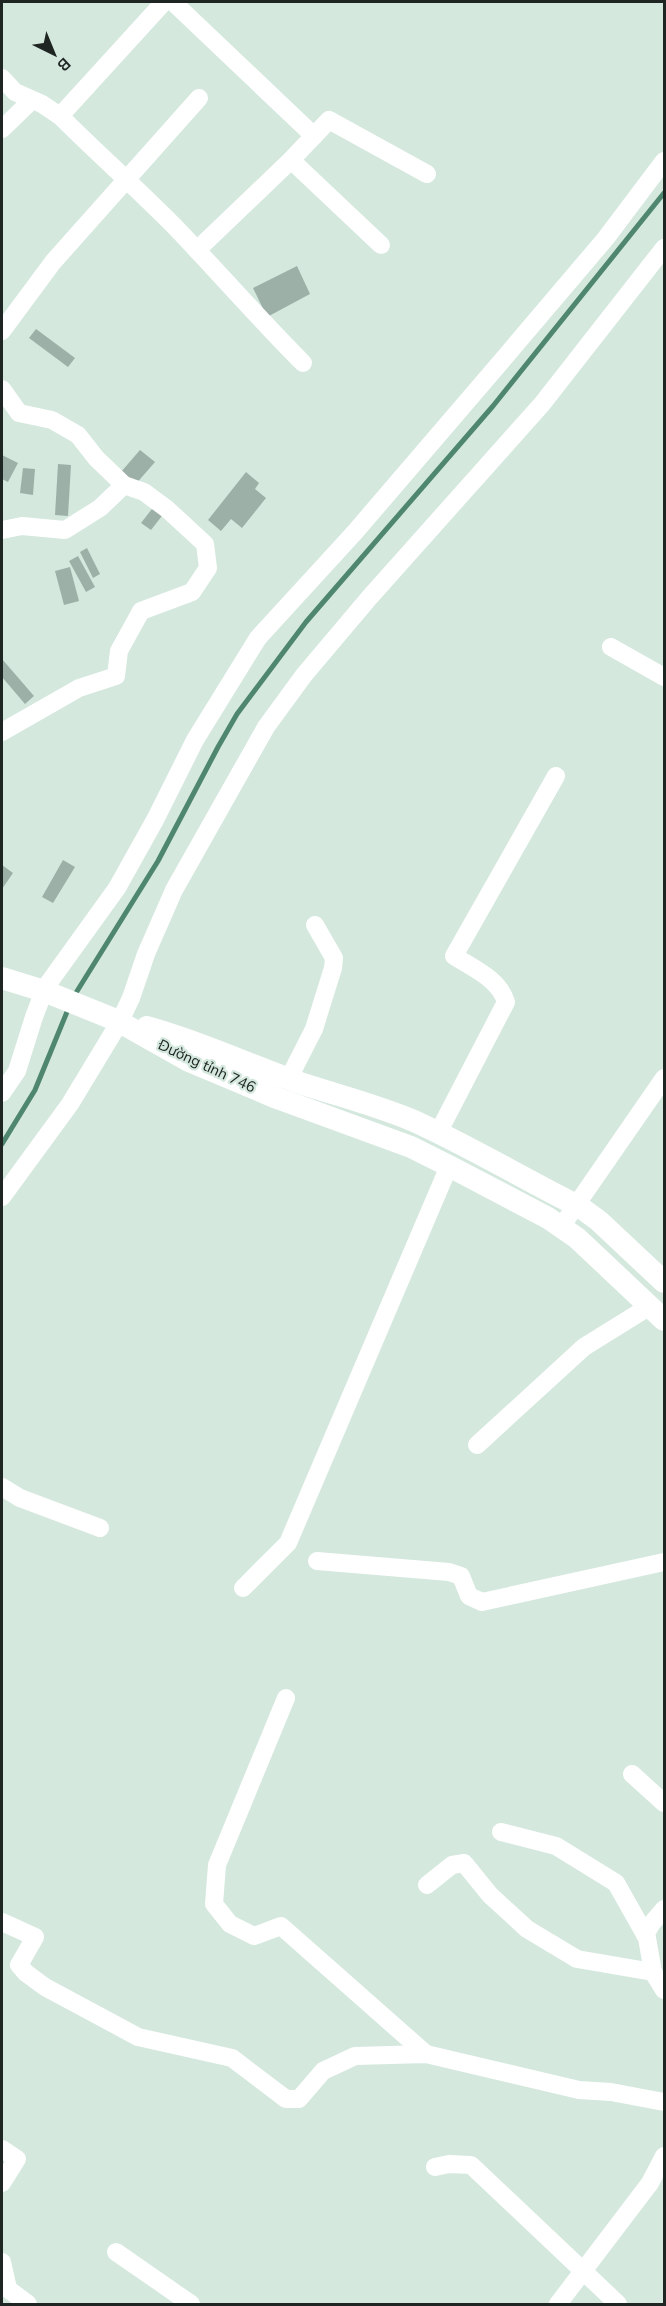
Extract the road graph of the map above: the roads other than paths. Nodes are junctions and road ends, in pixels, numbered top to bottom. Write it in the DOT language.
graph roads {
  1 [pos="164,2"];
  2 [pos="173,2"];
  3 [pos="2,78"];
  4 [pos="199,98"];
  5 [pos="32,99"];
  6 [pos="60,116"];
  7 [pos="2,129"];
  8 [pos="314,136"];
  9 [pos="291,160"];
  10 [pos="664,161"];
  11 [pos="427,174"];
  12 [pos="124,180"];
  13 [pos="381,245"];
  14 [pos="664,248"];
  15 [pos="196,250"];
  16 [pos="2,331"];
  17 [pos="303,363"];
  18 [pos="2,389"];
  19 [pos="124,485"];
  20 [pos="2,530"];
  21 [pos="611,646"];
  22 [pos="664,677"];
  23 [pos="2,732"];
  24 [pos="556,776"];
  25 [pos="315,925"];
  26 [pos="2,978"];
  27 [pos="44,991"];
  28 [pos="120,1022"];
  29 [pos="289,1078"];
  30 [pos="664,1078"];
  31 [pos="2,1093"];
  32 [pos="438,1133"];
  33 [pos="449,1166"];
  34 [pos="2,1197"];
  35 [pos="576,1205"];
  36 [pos="561,1227"];
  37 [pos="664,1282"];
  38 [pos="657,1313"];
  39 [pos="477,1445"];
  40 [pos="2,1487"];
  41 [pos="100,1528"];
  42 [pos="317,1561"];
  43 [pos="664,1562"];
  44 [pos="243,1588"];
  45 [pos="286,1698"];
  46 [pos="632,1774"];
  47 [pos="664,1803"];
  48 [pos="501,1832"];
  49 [pos="427,1885"];
  50 [pos="664,1909"];
  51 [pos="2,1922"];
  52 [pos="645,1935"];
  53 [pos="653,1972"];
  54 [pos="664,1990"];
  55 [pos="426,2054"];
  56 [pos="664,2102"];
  57 [pos="2,2149"];
  58 [pos="664,2156"];
  59 [pos="435,2166"];
  60 [pos="2,2183"];
  61 [pos="116,2252"];
  62 [pos="2,2262"];
  63 [pos="582,2270"];
  64 [pos="28,2304"];
  65 [pos="191,2304"];
  66 [pos="558,2304"];
  67 [pos="618,2304"];
  1 -- 6 [label="street"];
  2 -- 8 [label="street"];
  3 -- 5 [label="street"];
  4 -- 12 [label="street"];
  5 -- 6 [label="street"];
  5 -- 7 [label="street"];
  6 -- 12 [label="street"];
  8 -- 9 [label="street"];
  8 -- 11 [label="street"];
  9 -- 13 [label="street"];
  9 -- 15 [label="street"];
  10 -- 27 [label="street"];
  12 -- 15 [label="street"];
  12 -- 16 [label="street"];
  14 -- 28 [label="street"];
  15 -- 17 [label="street"];
  18 -- 19 [label="street"];
  19 -- 20 [label="street"];
  19 -- 23 [label="street"];
  21 -- 22 [label="street"];
  24 -- 32 [label="street"];
  25 -- 29 [label="street"];
  26 -- 27 [label="main road"];
  27 -- 28 [label="main road"];
  27 -- 31 [label="street"];
  28 -- 29 [label="main road, Đường tỉnh 746"];
  28 -- 33 [label="main road, Đường tỉnh 746"];
  28 -- 34 [label="street"];
  29 -- 32 [label="main road, Đường tỉnh 746"];
  30 -- 35 [label="street"];
  32 -- 35 [label="main road, Đường tỉnh 746"];
  33 -- 36 [label="main road, Đường tỉnh 746"];
  33 -- 44 [label="street"];
  35 -- 36 [label="street"];
  35 -- 37 [label="main road, Đường tỉnh 746"];
  36 -- 38 [label="main road, Đường tỉnh 746"];
  38 -- 39 [label="street"];
  40 -- 41 [label="street"];
  42 -- 43 [label="street"];
  45 -- 55 [label="street"];
  46 -- 47 [label="street"];
  48 -- 52 [label="street"];
  49 -- 53 [label="street"];
  50 -- 52 [label="street"];
  51 -- 55 [label="street"];
  52 -- 53 [label="street"];
  53 -- 54 [label="street"];
  55 -- 56 [label="street"];
  57 -- 60 [label="street"];
  58 -- 63 [label="street"];
  59 -- 63 [label="street"];
  61 -- 65 [label="street"];
  62 -- 64 [label="street"];
  63 -- 66 [label="street"];
  63 -- 67 [label="street"];
}
